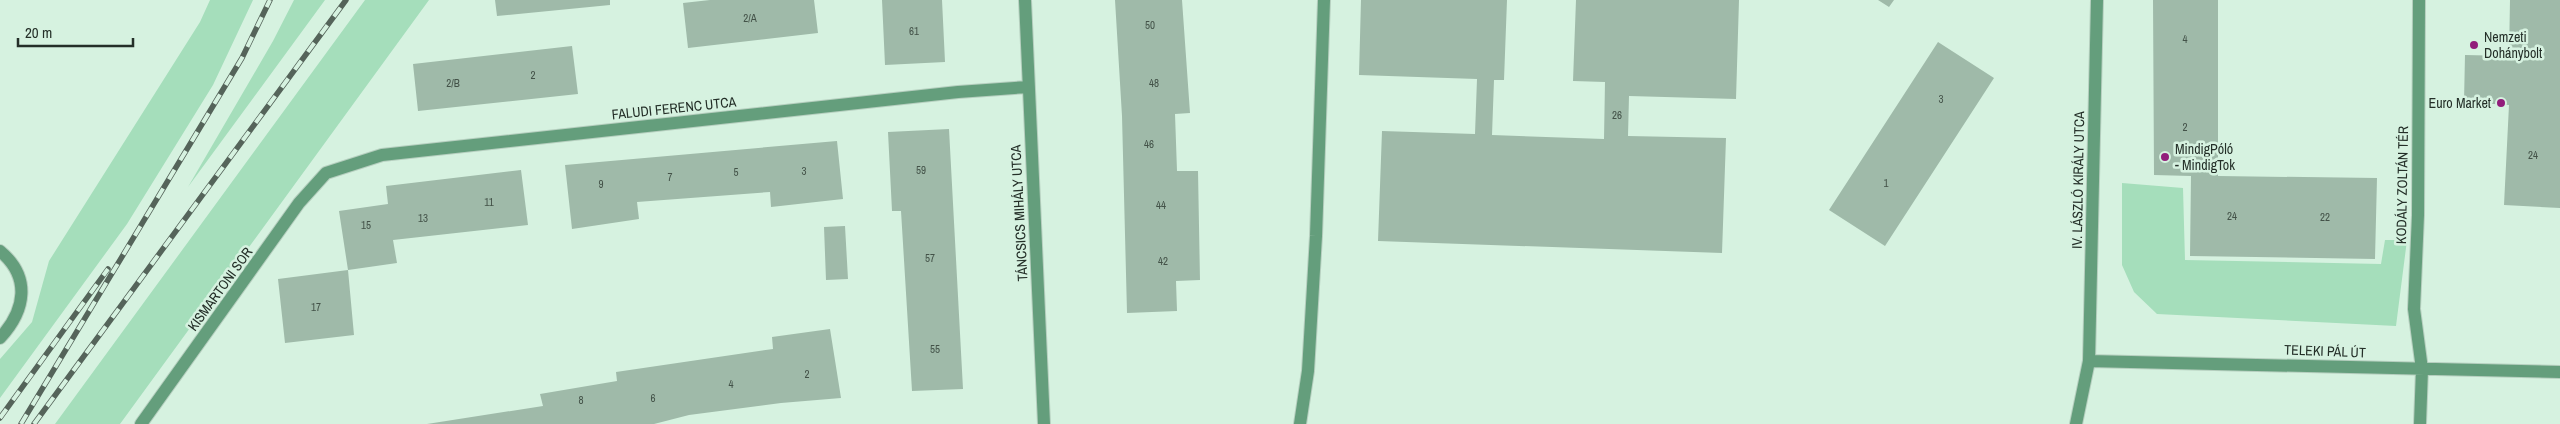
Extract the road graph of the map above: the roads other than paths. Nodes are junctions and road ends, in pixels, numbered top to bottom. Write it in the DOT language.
graph roads {
  1 [pos="1024,0"];
  2 [pos="1324,0"];
  3 [pos="2097,0"];
  4 [pos="2420,0"];
  5 [pos="1028,87"];
  6 [pos="326,173"];
  7 [pos="0,251"];
  8 [pos="0,338"];
  9 [pos="2089,361"];
  10 [pos="2422,369"];
  11 [pos="2560,372"];
  12 [pos="141,424"];
  13 [pos="1044,424"];
  14 [pos="1300,424"];
  15 [pos="2076,424"];
  16 [pos="2420,424"];
  1 -- 5 [label="street, TÁNCSICS MIHÁLY UTCA"];
  2 -- 14 [label="street"];
  3 -- 9 [label="street, IV. LÁSZLÓ KIRÁLY UTCA"];
  4 -- 10 [label="street, KODÁLY ZOLTÁN TÉR"];
  5 -- 6 [label="street, FALUDI FERENC UTCA"];
  5 -- 13 [label="street, TÁNCSICS MIHÁLY UTCA"];
  6 -- 12 [label="street, KISMARTONI SOR"];
  7 -- 8 [label="street"];
  9 -- 10 [label="street, TELEKI PÁL ÚT"];
  9 -- 15 [label="street, IV. LÁSZLÓ KIRÁLY UTCA"];
  10 -- 11 [label="street, TELEKI PÁL ÚT"];
  10 -- 16 [label="street, KODÁLY ZOLTÁN TÉR"];
}
